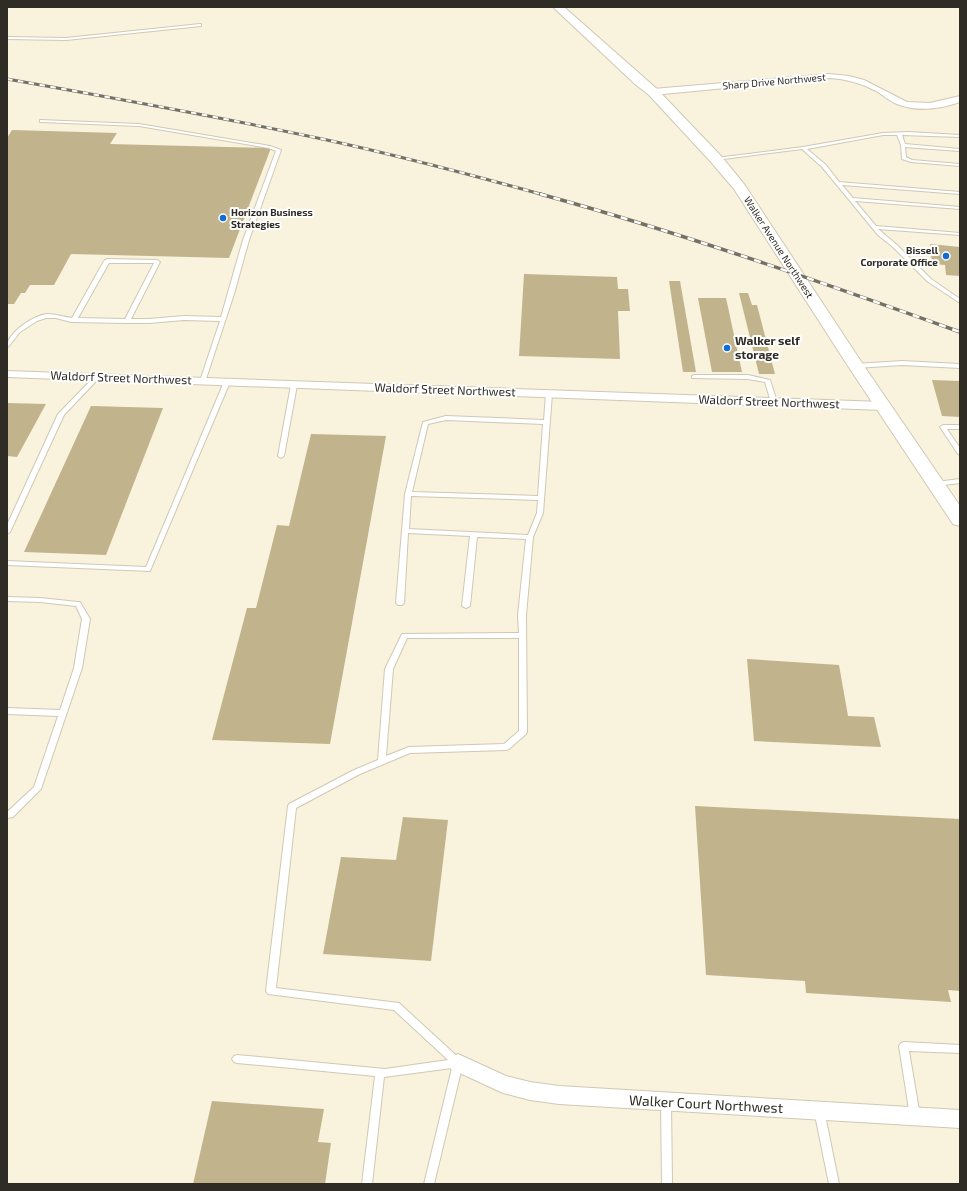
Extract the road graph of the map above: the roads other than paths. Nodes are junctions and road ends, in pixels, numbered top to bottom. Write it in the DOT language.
graph roads {
  1 [pos="558,7"];
  2 [pos="200,24"];
  3 [pos="7,38"];
  4 [pos="653,92"];
  5 [pos="960,99"];
  6 [pos="42,121"];
  7 [pos="898,133"];
  8 [pos="960,136"];
  9 [pos="903,146"];
  10 [pos="804,148"];
  11 [pos="960,150"];
  12 [pos="716,159"];
  13 [pos="960,165"];
  14 [pos="838,183"];
  15 [pos="960,193"];
  16 [pos="851,199"];
  17 [pos="960,208"];
  18 [pos="874,227"];
  19 [pos="960,234"];
  20 [pos="960,300"];
  21 [pos="224,319"];
  22 [pos="74,320"];
  23 [pos="127,321"];
  24 [pos="7,345"];
  25 [pos="856,366"];
  26 [pos="960,366"];
  27 [pos="7,374"];
  28 [pos="96,377"];
  29 [pos="694,377"];
  30 [pos="203,381"];
  31 [pos="227,382"];
  32 [pos="294,385"];
  33 [pos="549,394"];
  34 [pos="774,402"];
  35 [pos="883,406"];
  36 [pos="546,422"];
  37 [pos="960,427"];
  38 [pos="960,452"];
  39 [pos="281,456"];
  40 [pos="960,482"];
  41 [pos="936,484"];
  42 [pos="408,494"];
  43 [pos="541,498"];
  44 [pos="960,520"];
  45 [pos="405,531"];
  46 [pos="7,532"];
  47 [pos="474,534"];
  48 [pos="530,537"];
  49 [pos="7,563"];
  50 [pos="7,599"];
  51 [pos="400,603"];
  52 [pos="466,606"];
  53 [pos="523,634"];
  54 [pos="7,711"];
  55 [pos="63,713"];
  56 [pos="382,761"];
  57 [pos="7,815"];
  58 [pos="960,1049"];
  59 [pos="237,1059"];
  60 [pos="458,1063"];
  61 [pos="380,1073"];
  62 [pos="666,1101"];
  63 [pos="819,1110"];
  64 [pos="915,1116"];
  65 [pos="960,1119"];
  66 [pos="367,1184"];
  67 [pos="429,1184"];
  68 [pos="667,1184"];
  69 [pos="834,1184"];
  1 -- 4 [label="main road, Walker Avenue Northwest"];
  2 -- 3 [label="lane"];
  4 -- 5 [label="street, Sharp Drive Northwest"];
  4 -- 12 [label="main road, Walker Avenue Northwest"];
  6 -- 21 [label="lane"];
  7 -- 8 [label="lane"];
  7 -- 9 [label="lane"];
  7 -- 10 [label="lane"];
  9 -- 11 [label="lane"];
  9 -- 13 [label="lane"];
  10 -- 12 [label="lane"];
  10 -- 14 [label="lane"];
  12 -- 25 [label="main road, Walker Avenue Northwest"];
  14 -- 15 [label="lane"];
  14 -- 16 [label="lane"];
  16 -- 17 [label="lane"];
  16 -- 18 [label="lane"];
  18 -- 19 [label="lane"];
  18 -- 20 [label="lane"];
  21 -- 23 [label="lane"];
  21 -- 30 [label="lane"];
  22 -- 23 [label="lane"];
  22 -- 23 [label="lane"];
  22 -- 24 [label="lane"];
  25 -- 26 [label="lane"];
  25 -- 35 [label="main road, Walker Avenue Northwest"];
  27 -- 28 [label="street, Waldorf Street Northwest"];
  28 -- 30 [label="street, Waldorf Street Northwest"];
  28 -- 46 [label="lane"];
  29 -- 34 [label="lane"];
  30 -- 31 [label="street, Waldorf Street Northwest"];
  31 -- 32 [label="street, Waldorf Street Northwest"];
  31 -- 49 [label="lane"];
  32 -- 33 [label="street, Waldorf Street Northwest"];
  32 -- 39 [label="lane"];
  33 -- 34 [label="street, Waldorf Street Northwest"];
  33 -- 36 [label="lane"];
  34 -- 35 [label="street, Waldorf Street Northwest"];
  35 -- 41 [label="main road, Walker Avenue Northwest"];
  36 -- 42 [label="lane"];
  36 -- 43 [label="lane"];
  37 -- 38 [label="lane"];
  40 -- 41 [label="lane"];
  41 -- 44 [label="main road, Walker Avenue Northwest"];
  42 -- 43 [label="lane"];
  42 -- 45 [label="lane"];
  43 -- 48 [label="lane"];
  45 -- 47 [label="lane"];
  45 -- 51 [label="lane"];
  47 -- 48 [label="lane"];
  47 -- 52 [label="lane"];
  48 -- 53 [label="lane"];
  50 -- 55 [label="lane"];
  53 -- 56 [label="lane"];
  53 -- 56 [label="lane"];
  54 -- 55 [label="lane"];
  55 -- 57 [label="lane"];
  56 -- 60 [label="lane"];
  58 -- 64 [label="lane"];
  59 -- 61 [label="lane"];
  60 -- 61 [label="lane"];
  60 -- 62 [label="street, Walker Court Northwest"];
  60 -- 67 [label="lane"];
  61 -- 66 [label="lane"];
  62 -- 63 [label="street, Walker Court Northwest"];
  62 -- 68 [label="lane"];
  63 -- 64 [label="street, Walker Court Northwest"];
  63 -- 69 [label="lane"];
  64 -- 65 [label="street, Walker Court Northwest"];
}
